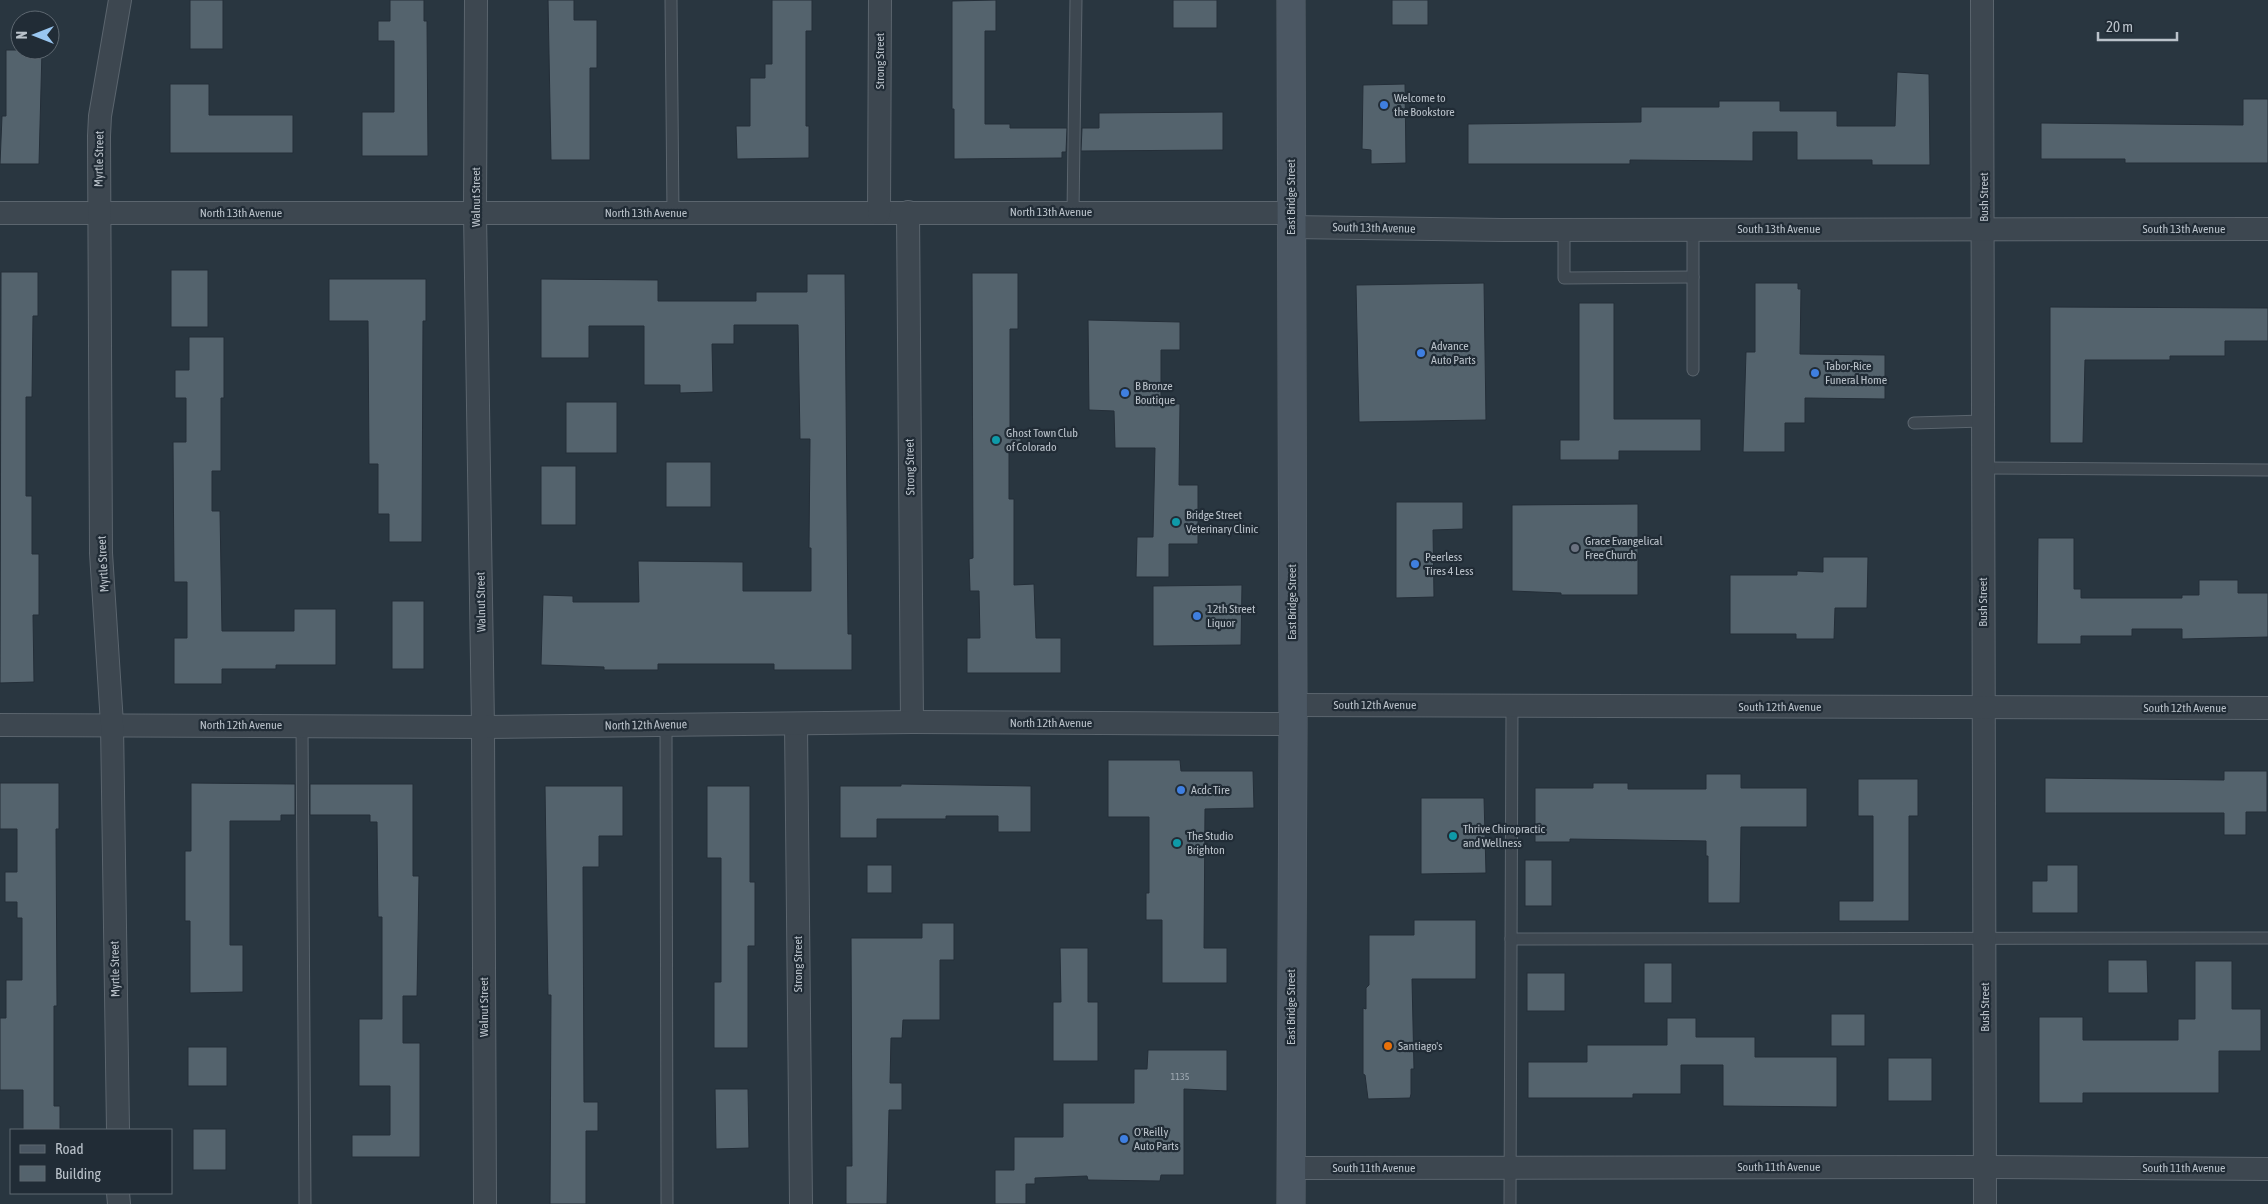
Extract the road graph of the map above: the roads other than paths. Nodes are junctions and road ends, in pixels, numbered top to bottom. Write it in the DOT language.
graph roads {
  1 [pos="120,0"];
  2 [pos="476,0"];
  3 [pos="671,0"];
  4 [pos="880,0"];
  5 [pos="1076,0"];
  6 [pos="1291,0"];
  7 [pos="1982,0"];
  8 [pos="99,212"];
  9 [pos="908,212"];
  10 [pos="1073,212"];
  11 [pos="0,213"];
  12 [pos="476,213"];
  13 [pos="673,213"];
  14 [pos="879,213"];
  15 [pos="1291,220"];
  16 [pos="1984,228"];
  17 [pos="1564,229"];
  18 [pos="1693,229"];
  19 [pos="2268,229"];
  20 [pos="1693,277"];
  21 [pos="1693,370"];
  22 [pos="1983,421"];
  23 [pos="1914,424"];
  24 [pos="1983,468"];
  25 [pos="2268,470"];
  26 [pos="1512,706"];
  27 [pos="1984,708"];
  28 [pos="2268,708"];
  29 [pos="1293,715"];
  30 [pos="912,722"];
  31 [pos="112,724"];
  32 [pos="666,724"];
  33 [pos="796,724"];
  34 [pos="0,725"];
  35 [pos="302,725"];
  36 [pos="483,727"];
  37 [pos="1985,937"];
  38 [pos="2268,938"];
  39 [pos="1511,939"];
  40 [pos="118,1129"];
  41 [pos="1510,1167"];
  42 [pos="1985,1167"];
  43 [pos="1291,1168"];
  44 [pos="2268,1169"];
  45 [pos="305,1204"];
  46 [pos="485,1204"];
  47 [pos="667,1204"];
  48 [pos="801,1204"];
  49 [pos="1290,1204"];
  50 [pos="1510,1204"];
  51 [pos="1985,1204"];
  1 -- 8 [label="street, Myrtle Street"];
  2 -- 12 [label="street, Walnut Street"];
  3 -- 13 [label="lane"];
  4 -- 14 [label="street, Strong Street"];
  5 -- 10 [label="lane"];
  6 -- 15 [label="main road, East Bridge Street"];
  7 -- 16 [label="street, Bush Street"];
  8 -- 11 [label="street, North 13th Avenue"];
  8 -- 12 [label="street, North 13th Avenue"];
  8 -- 31 [label="street, Myrtle Street"];
  9 -- 10 [label="street, North 13th Avenue"];
  9 -- 14 [label="street, North 13th Avenue"];
  9 -- 30 [label="street, Strong Street"];
  10 -- 15 [label="street, North 13th Avenue"];
  12 -- 13 [label="street, North 13th Avenue"];
  12 -- 36 [label="street, Walnut Street"];
  13 -- 14 [label="street, North 13th Avenue"];
  15 -- 17 [label="street, South 13th Avenue"];
  15 -- 29 [label="main road, East Bridge Street"];
  16 -- 18 [label="street, South 13th Avenue"];
  16 -- 19 [label="street, South 13th Avenue"];
  16 -- 22 [label="street, Bush Street"];
  17 -- 18 [label="street, South 13th Avenue"];
  17 -- 20 [label="lane"];
  18 -- 20 [label="lane"];
  20 -- 21 [label="lane"];
  22 -- 23 [label="lane"];
  22 -- 24 [label="street, Bush Street"];
  24 -- 25 [label="lane"];
  24 -- 27 [label="street, Bush Street"];
  26 -- 27 [label="street, South 12th Avenue"];
  26 -- 29 [label="street, South 12th Avenue"];
  26 -- 39 [label="lane"];
  27 -- 28 [label="street, South 12th Avenue"];
  27 -- 37 [label="street, Bush Street"];
  29 -- 30 [label="street, North 12th Avenue"];
  29 -- 43 [label="main road, East Bridge Street"];
  30 -- 33 [label="street, North 12th Avenue"];
  31 -- 34 [label="street, North 12th Avenue"];
  31 -- 35 [label="street, North 12th Avenue"];
  31 -- 40 [label="street, Myrtle Street"];
  32 -- 33 [label="street, North 12th Avenue"];
  32 -- 36 [label="street, North 12th Avenue"];
  32 -- 47 [label="lane"];
  33 -- 48 [label="street, Strong Street"];
  35 -- 36 [label="street, North 12th Avenue"];
  35 -- 45 [label="lane"];
  36 -- 46 [label="street, Walnut Street"];
  37 -- 38 [label="lane"];
  37 -- 39 [label="lane"];
  37 -- 42 [label="street, Bush Street"];
  39 -- 41 [label="lane"];
  41 -- 42 [label="street, South 11th Avenue"];
  41 -- 43 [label="street, South 11th Avenue"];
  41 -- 50 [label="lane"];
  42 -- 44 [label="street, South 11th Avenue"];
  42 -- 51 [label="street, Bush Street"];
  43 -- 49 [label="main road, East Bridge Street"];
}
